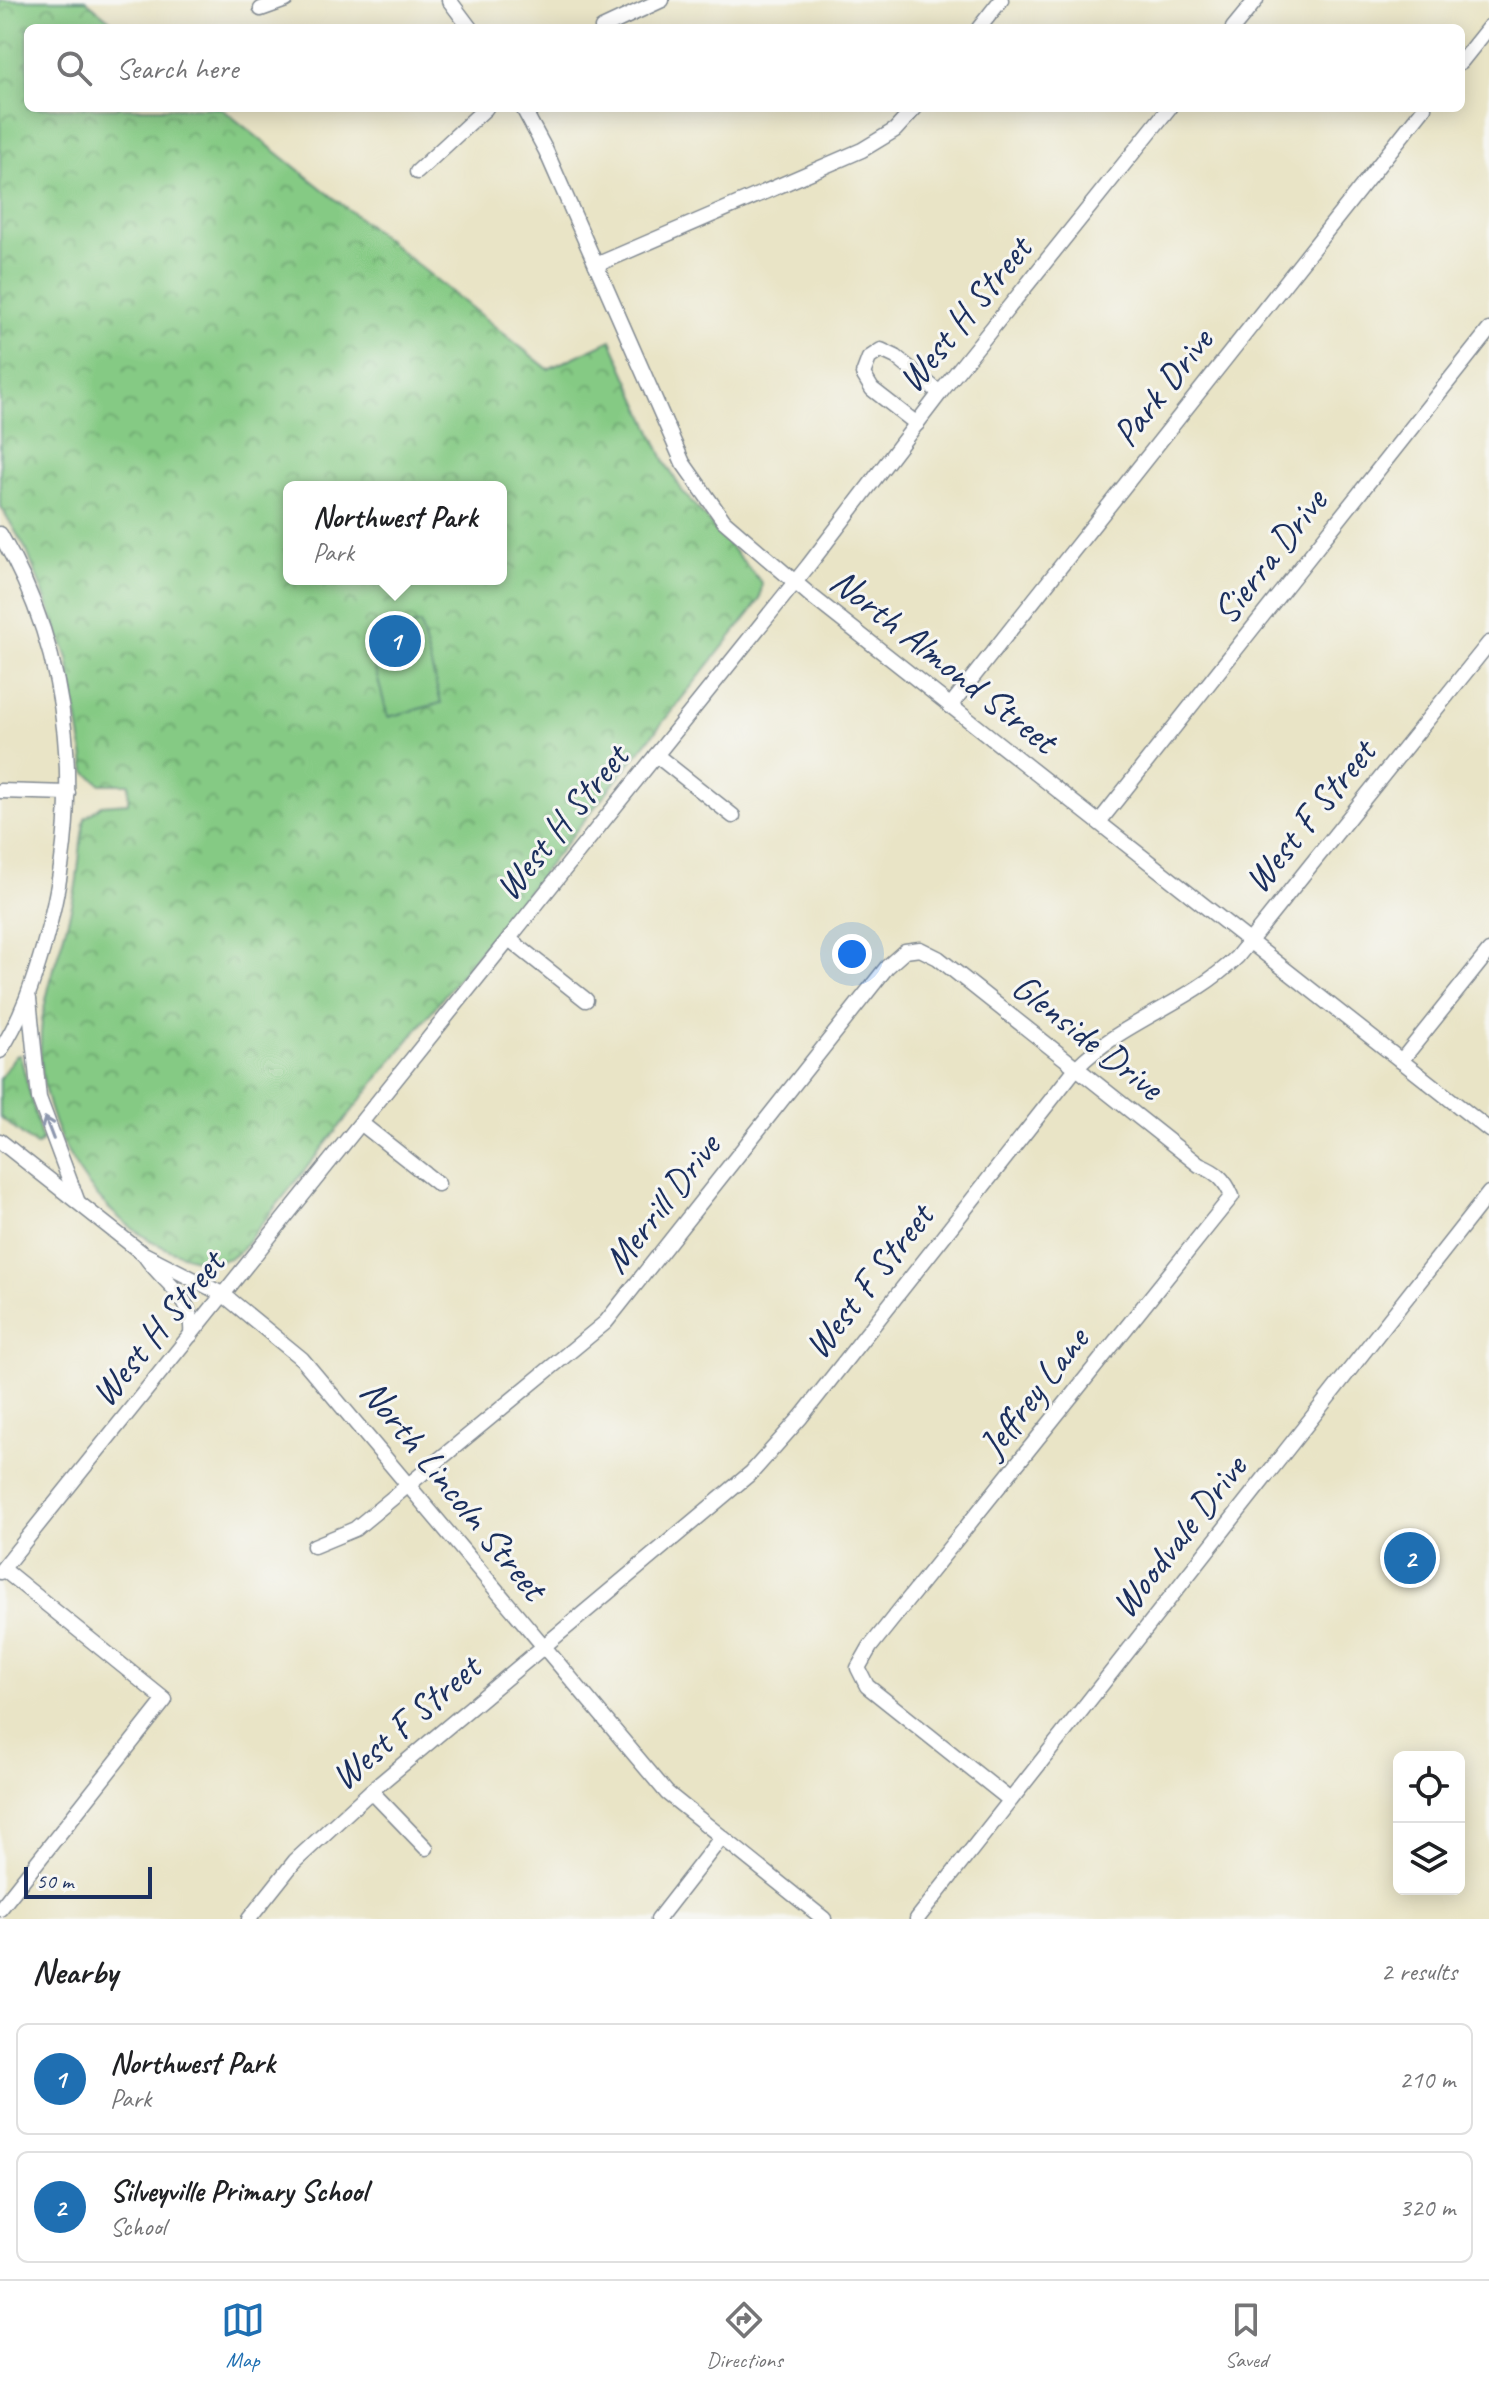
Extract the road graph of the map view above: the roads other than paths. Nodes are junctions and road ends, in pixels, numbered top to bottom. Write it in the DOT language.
graph roads {
  1 [pos="286,0"];
  2 [pos="449,0"];
  3 [pos="662,0"];
  4 [pos="1001,0"];
  5 [pos="1256,0"];
  6 [pos="261,9"];
  7 [pos="467,24"];
  8 [pos="611,24"];
  9 [pos="982,24"];
  10 [pos="1236,24"];
  11 [pos="1489,27"];
  12 [pos="1465,57"];
  13 [pos="482,112"];
  14 [pos="525,112"];
  15 [pos="911,112"];
  16 [pos="1166,112"];
  17 [pos="1421,112"];
  18 [pos="417,172"];
  19 [pos="596,265"];
  20 [pos="1489,330"];
  21 [pos="940,393"];
  22 [pos="917,424"];
  23 [pos="0,534"];
  24 [pos="794,583"];
  25 [pos="1489,643"];
  26 [pos="950,706"];
  27 [pos="656,755"];
  28 [pos="0,791"];
  29 [pos="68,793"];
  30 [pos="733,816"];
  31 [pos="1099,822"];
  32 [pos="509,939"];
  33 [pos="1250,941"];
  34 [pos="1489,951"];
  35 [pos="938,958"];
  36 [pos="29,999"];
  37 [pos="586,1000"];
  38 [pos="0,1051"];
  39 [pos="1401,1061"];
  40 [pos="1077,1067"];
  41 [pos="362,1124"];
  42 [pos="1489,1130"];
  43 [pos="0,1141"];
  44 [pos="1199,1165"];
  45 [pos="438,1184"];
  46 [pos="1489,1193"];
  47 [pos="77,1200"];
  48 [pos="142,1253"];
  49 [pos="224,1295"];
  50 [pos="191,1335"];
  51 [pos="409,1486"];
  52 [pos="314,1546"];
  53 [pos="1,1570"];
  54 [pos="542,1646"];
  55 [pos="371,1791"];
  56 [pos="1010,1800"];
  57 [pos="721,1838"];
  58 [pos="426,1848"];
  59 [pos="0,1909"];
  60 [pos="249,1919"];
  61 [pos="658,1919"];
  62 [pos="824,1919"];
  63 [pos="917,1919"];
  1 -- 6 [label="street"];
  2 -- 7 [label="street"];
  3 -- 8 [label="street"];
  4 -- 9 [label="street"];
  5 -- 10 [label="street"];
  11 -- 12 [label="street"];
  13 -- 18 [label="street"];
  14 -- 19 [label="street, North Almond Street"];
  15 -- 19 [label="street"];
  16 -- 21 [label="street, West H Street"];
  17 -- 26 [label="street, Park Drive"];
  19 -- 24 [label="street, North Almond Street"];
  20 -- 31 [label="street, Sierra Drive"];
  21 -- 22 [label="street, West H Street"];
  21 -- 22 [label="street"];
  22 -- 24 [label="street, West H Street"];
  23 -- 29 [label="street"];
  24 -- 26 [label="street, North Almond Street"];
  24 -- 27 [label="street, West H Street"];
  25 -- 33 [label="street, West F Street"];
  26 -- 31 [label="street, North Almond Street"];
  27 -- 30 [label="street"];
  27 -- 32 [label="street, West H Street"];
  28 -- 29 [label="street"];
  29 -- 36 [label="street"];
  31 -- 33 [label="street, North Almond Street"];
  32 -- 37 [label="street"];
  32 -- 41 [label="street, West H Street"];
  33 -- 39 [label="street, North Almond Street"];
  33 -- 40 [label="street, West F Street"];
  34 -- 39 [label="street"];
  35 -- 40 [label="street, Glenside Drive"];
  35 -- 51 [label="street, Merrill Drive"];
  36 -- 38 [label="street"];
  47 -- 36 [label="street, one-way"];
  39 -- 42 [label="street, North Almond Street"];
  40 -- 44 [label="street, Glenside Drive"];
  40 -- 54 [label="street, West F Street"];
  41 -- 45 [label="street"];
  41 -- 49 [label="street, West H Street"];
  43 -- 47 [label="street, North Lincoln Street"];
  44 -- 56 [label="street, Jeffrey Lane"];
  46 -- 56 [label="street, Woodvale Drive"];
  47 -- 48 [label="street, North Lincoln Street"];
  48 -- 49 [label="street, North Lincoln Street"];
  48 -- 50 [label="street"];
  49 -- 50 [label="street, West H Street"];
  49 -- 51 [label="street, North Lincoln Street"];
  50 -- 53 [label="street, West H Street"];
  51 -- 52 [label="street"];
  51 -- 54 [label="street, North Lincoln Street"];
  53 -- 59 [label="street"];
  54 -- 55 [label="street, West F Street"];
  54 -- 57 [label="street, North Lincoln Street"];
  55 -- 58 [label="street"];
  55 -- 60 [label="street, West F Street"];
  56 -- 63 [label="street, Woodvale Drive"];
  57 -- 61 [label="street"];
  57 -- 62 [label="street, North Lincoln Street"];
}
